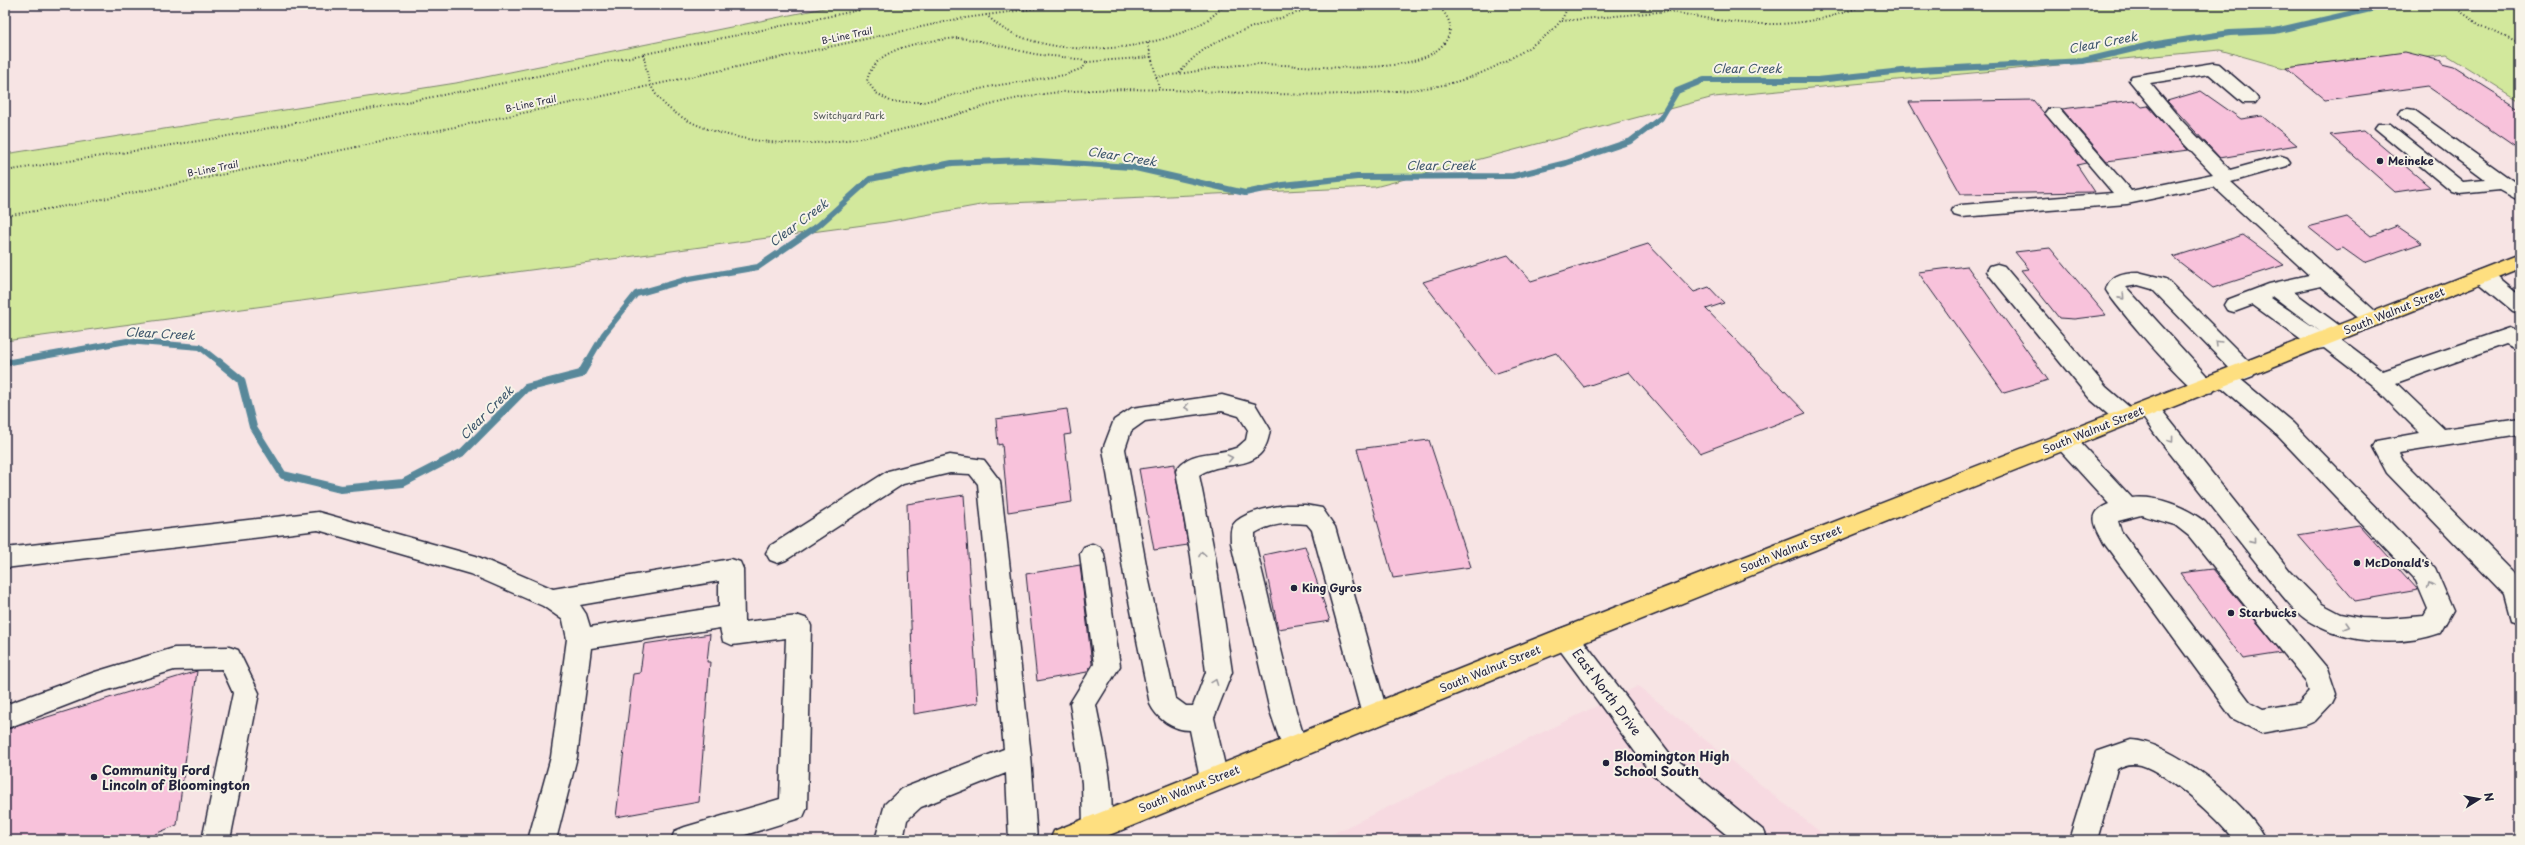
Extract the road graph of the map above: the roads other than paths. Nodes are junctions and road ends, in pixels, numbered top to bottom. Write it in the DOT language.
graph roads {
  1 [pos="2249,99"];
  2 [pos="2054,113"];
  3 [pos="2408,114"];
  4 [pos="2384,128"];
  5 [pos="2281,162"];
  6 [pos="2222,178"];
  7 [pos="2502,184"];
  8 [pos="2520,195"];
  9 [pos="2127,198"];
  10 [pos="1961,211"];
  11 [pos="2520,261"];
  12 [pos="1997,271"];
  13 [pos="2484,276"];
  14 [pos="2325,279"];
  15 [pos="2276,289"];
  16 [pos="2255,297"];
  17 [pos="2234,305"];
  18 [pos="2520,306"];
  19 [pos="2374,319"];
  20 [pos="2327,338"];
  21 [pos="2520,344"];
  22 [pos="2225,378"];
  23 [pos="2380,380"];
  24 [pos="2148,409"];
  25 [pos="2126,417"];
  26 [pos="2520,426"];
  27 [pos="2439,438"];
  28 [pos="2065,442"];
  29 [pos="2126,507"];
  30 [pos="778,553"];
  31 [pos="1092,554"];
  32 [pos="5,558"];
  33 [pos="2518,598"];
  34 [pos="552,599"];
  35 [pos="732,616"];
  36 [pos="1566,638"];
  37 [pos="580,639"];
  38 [pos="1375,715"];
  39 [pos="5,716"];
  40 [pos="1201,718"];
  41 [pos="1294,747"];
  42 [pos="1018,756"];
  43 [pos="1214,780"];
  44 [pos="1097,826"];
  45 [pos="216,840"];
  46 [pos="542,840"];
  47 [pos="685,840"];
  48 [pos="889,840"];
  49 [pos="1023,840"];
  50 [pos="1064,840"];
  51 [pos="1754,840"];
  52 [pos="2083,840"];
  53 [pos="2251,840"];
  1 -- 6 [label="street"];
  2 -- 9 [label="street"];
  3 -- 7 [label="street"];
  4 -- 7 [label="street"];
  5 -- 6 [label="street"];
  6 -- 9 [label="street"];
  6 -- 14 [label="street"];
  7 -- 8 [label="street"];
  9 -- 10 [label="street"];
  11 -- 13 [label="main road, South Walnut Street"];
  12 -- 25 [label="street"];
  13 -- 18 [label="street"];
  13 -- 19 [label="main road, South Walnut Street"];
  14 -- 15 [label="street"];
  14 -- 19 [label="street"];
  15 -- 16 [label="street"];
  15 -- 20 [label="street"];
  16 -- 17 [label="street"];
  16 -- 20 [label="street"];
  19 -- 20 [label="main road, South Walnut Street"];
  20 -- 22 [label="main road, South Walnut Street"];
  20 -- 23 [label="street"];
  21 -- 23 [label="street"];
  22 -- 22 [label="street, one-way"];
  22 -- 24 [label="main road, South Walnut Street"];
  24 -- 22 [label="street, one-way"];
  23 -- 27 [label="street"];
  24 -- 25 [label="main road, South Walnut Street"];
  25 -- 28 [label="main road, South Walnut Street"];
  26 -- 27 [label="street"];
  27 -- 33 [label="street"];
  28 -- 29 [label="street"];
  28 -- 36 [label="main road, South Walnut Street"];
  29 -- 29 [label="street"];
  30 -- 42 [label="street"];
  31 -- 44 [label="street"];
  32 -- 34 [label="street"];
  34 -- 35 [label="street"];
  34 -- 37 [label="street"];
  35 -- 37 [label="street"];
  35 -- 47 [label="street"];
  36 -- 38 [label="main road, South Walnut Street"];
  36 -- 51 [label="street, East North Drive"];
  37 -- 46 [label="street"];
  38 -- 41 [label="main road, South Walnut Street"];
  38 -- 41 [label="street"];
  39 -- 45 [label="street"];
  40 -- 40 [label="street, one-way"];
  40 -- 43 [label="street"];
  41 -- 43 [label="main road, South Walnut Street"];
  42 -- 48 [label="street"];
  42 -- 49 [label="street"];
  43 -- 44 [label="main road, South Walnut Street"];
  44 -- 50 [label="main road, South Walnut Street"];
  52 -- 53 [label="street"];
}
